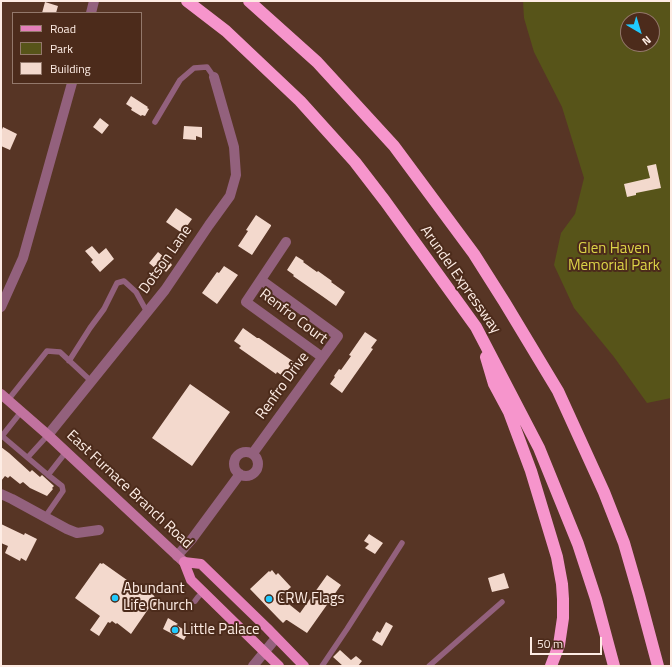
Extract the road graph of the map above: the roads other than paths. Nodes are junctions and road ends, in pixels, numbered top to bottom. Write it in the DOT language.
graph roads {
  1 [pos="94,1"];
  2 [pos="187,1"];
  3 [pos="249,1"];
  4 [pos="91,12"];
  5 [pos="214,77"];
  6 [pos="72,84"];
  7 [pos="155,122"];
  8 [pos="286,242"];
  9 [pos="261,280"];
  10 [pos="1,307"];
  11 [pos="147,312"];
  12 [pos="476,327"];
  13 [pos="338,336"];
  14 [pos="322,357"];
  15 [pos="69,361"];
  16 [pos="91,381"];
  17 [pos="4,397"];
  18 [pos="21,412"];
  19 [pos="2,435"];
  20 [pos="48,435"];
  21 [pos="66,452"];
  22 [pos="253,453"];
  23 [pos="28,457"];
  24 [pos="240,474"];
  25 [pos="48,475"];
  26 [pos="1,494"];
  27 [pos="45,517"];
  28 [pos="99,530"];
  29 [pos="402,543"];
  30 [pos="181,559"];
  31 [pos="203,592"];
  32 [pos="195,601"];
  33 [pos="502,602"];
  34 [pos="276,638"];
  35 [pos="264,652"];
  36 [pos="253,666"];
  37 [pos="279,666"];
  38 [pos="304,666"];
  39 [pos="322,666"];
  40 [pos="430,666"];
  41 [pos="551,666"];
  42 [pos="614,666"];
  43 [pos="658,666"];
  1 -- 4 [label="street"];
  2 -- 12 [label="highway, Arundel Expressway"];
  3 -- 43 [label="highway, Arundel Expressway"];
  5 -- 7 [label="lane"];
  5 -- 11 [label="street, Dotson Lane"];
  6 -- 10 [label="street"];
  8 -- 9 [label="street, Renfro Court"];
  9 -- 13 [label="street, Renfro Court"];
  9 -- 14 [label="street, Renfro Court"];
  11 -- 15 [label="lane"];
  11 -- 16 [label="street, Dotson Lane"];
  12 -- 41 [label="highway"];
  12 -- 42 [label="highway, Arundel Expressway"];
  13 -- 14 [label="street, Renfro Drive"];
  14 -- 22 [label="street, Renfro Drive"];
  15 -- 16 [label="lane"];
  15 -- 17 [label="lane"];
  16 -- 20 [label="street, Dotson Lane"];
  17 -- 18 [label="main road, East Furnace Branch Road"];
  18 -- 19 [label="lane"];
  18 -- 20 [label="main road, East Furnace Branch Road"];
  19 -- 23 [label="lane"];
  20 -- 21 [label="main road, East Furnace Branch Road"];
  20 -- 23 [label="lane"];
  21 -- 25 [label="lane"];
  21 -- 30 [label="main road, East Furnace Branch Road"];
  22 -- 24 [label="street"];
  22 -- 24 [label="street"];
  23 -- 25 [label="lane"];
  24 -- 30 [label="street"];
  25 -- 27 [label="lane"];
  26 -- 27 [label="street"];
  27 -- 28 [label="street"];
  29 -- 39 [label="lane"];
  30 -- 31 [label="main road, East Furnace Branch Road"];
  30 -- 34 [label="main road"];
  31 -- 32 [label="lane"];
  31 -- 35 [label="main road, East Furnace Branch Road"];
  33 -- 40 [label="lane"];
  34 -- 35 [label="street"];
  34 -- 38 [label="main road"];
  35 -- 36 [label="street"];
  35 -- 37 [label="main road, East Furnace Branch Road"];
}
